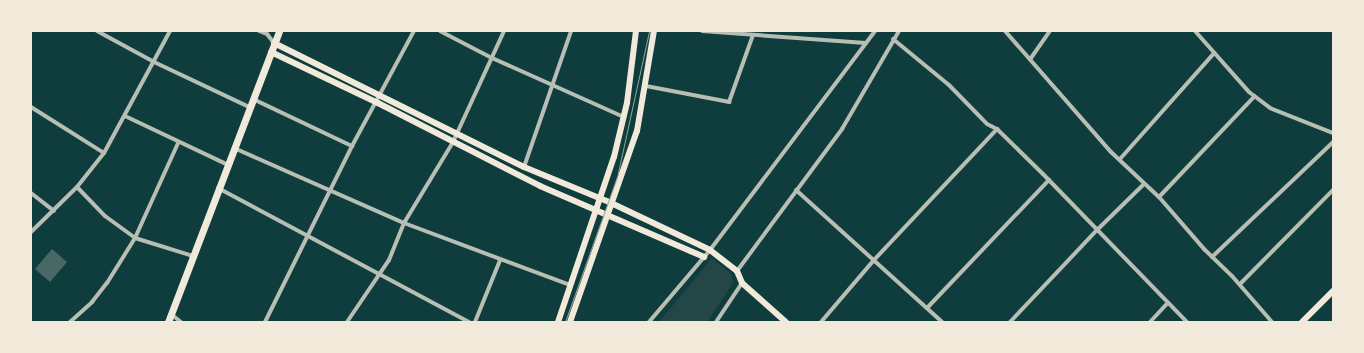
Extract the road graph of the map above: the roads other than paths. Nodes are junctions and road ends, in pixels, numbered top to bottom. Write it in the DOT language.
graph roads {
  1 [pos="97,31"];
  2 [pos="170,31"];
  3 [pos="259,31"];
  4 [pos="279,31"];
  5 [pos="414,31"];
  6 [pos="440,31"];
  7 [pos="504,31"];
  8 [pos="571,31"];
  9 [pos="636,31"];
  10 [pos="654,31"];
  11 [pos="702,31"];
  12 [pos="875,31"];
  13 [pos="899,31"];
  14 [pos="1005,31"];
  15 [pos="1050,31"];
  16 [pos="1195,31"];
  17 [pos="753,35"];
  18 [pos="893,39"];
  19 [pos="274,43"];
  20 [pos="866,43"];
  21 [pos="271,52"];
  22 [pos="1214,53"];
  23 [pos="492,58"];
  24 [pos="1031,58"];
  25 [pos="154,62"];
  26 [pos="553,85"];
  27 [pos="646,86"];
  28 [pos="379,94"];
  29 [pos="1254,96"];
  30 [pos="253,99"];
  31 [pos="378,102"];
  32 [pos="31,107"];
  33 [pos="250,108"];
  34 [pos="125,116"];
  35 [pos="624,117"];
  36 [pos="997,129"];
  37 [pos="458,132"];
  38 [pos="1333,133"];
  39 [pos="453,142"];
  40 [pos="1333,142"];
  41 [pos="178,143"];
  42 [pos="352,146"];
  43 [pos="234,148"];
  44 [pos="104,153"];
  45 [pos="1120,159"];
  46 [pos="228,165"];
  47 [pos="524,167"];
  48 [pos="1049,180"];
  49 [pos="1144,184"];
  50 [pos="77,188"];
  51 [pos="218,188"];
  52 [pos="331,189"];
  53 [pos="796,190"];
  54 [pos="1333,190"];
  55 [pos="31,193"];
  56 [pos="1159,197"];
  57 [pos="601,198"];
  58 [pos="612,203"];
  59 [pos="596,211"];
  60 [pos="54,212"];
  61 [pos="607,216"];
  62 [pos="404,223"];
  63 [pos="1098,229"];
  64 [pos="31,232"];
  65 [pos="307,234"];
  66 [pos="135,238"];
  67 [pos="710,250"];
  68 [pos="193,256"];
  69 [pos="704,256"];
  70 [pos="1212,257"];
  71 [pos="500,260"];
  72 [pos="874,260"];
  73 [pos="737,271"];
  74 [pos="380,272"];
  75 [pos="742,283"];
  76 [pos="1240,284"];
  77 [pos="570,285"];
  78 [pos="1333,291"];
  79 [pos="1167,304"];
  80 [pos="927,308"];
  81 [pos="171,314"];
  82 [pos="70,322"];
  83 [pos="168,322"];
  84 [pos="181,322"];
  85 [pos="265,322"];
  86 [pos="348,322"];
  87 [pos="469,322"];
  88 [pos="475,322"];
  89 [pos="558,322"];
  90 [pos="570,322"];
  91 [pos="649,322"];
  92 [pos="716,322"];
  93 [pos="786,322"];
  94 [pos="821,322"];
  95 [pos="942,322"];
  96 [pos="1010,322"];
  97 [pos="1150,322"];
  98 [pos="1186,322"];
  99 [pos="1272,322"];
  100 [pos="1302,322"];
  1 -- 25 [label="street"];
  2 -- 25 [label="street"];
  3 -- 19 [label="street"];
  4 -- 19 [label="main road"];
  5 -- 28 [label="street"];
  6 -- 23 [label="street"];
  7 -- 23 [label="street"];
  8 -- 26 [label="street"];
  9 -- 35 [label="main road"];
  10 -- 27 [label="main road"];
  11 -- 17 [label="street"];
  12 -- 20 [label="street"];
  13 -- 18 [label="street"];
  14 -- 24 [label="street"];
  15 -- 24 [label="street"];
  16 -- 22 [label="street"];
  17 -- 20 [label="street"];
  17 -- 27 [label="street"];
  18 -- 36 [label="street"];
  18 -- 53 [label="street"];
  19 -- 21 [label="main road"];
  19 -- 28 [label="main road"];
  20 -- 67 [label="street"];
  21 -- 30 [label="main road"];
  21 -- 31 [label="main road"];
  22 -- 29 [label="street"];
  22 -- 45 [label="street"];
  23 -- 26 [label="street"];
  23 -- 37 [label="street"];
  24 -- 45 [label="street"];
  25 -- 33 [label="street"];
  25 -- 34 [label="street"];
  26 -- 35 [label="street"];
  26 -- 47 [label="street"];
  27 -- 58 [label="main road"];
  28 -- 31 [label="street"];
  28 -- 37 [label="main road"];
  29 -- 38 [label="street"];
  29 -- 56 [label="street"];
  30 -- 33 [label="main road"];
  30 -- 42 [label="street"];
  31 -- 39 [label="main road"];
  31 -- 42 [label="street"];
  32 -- 44 [label="street"];
  33 -- 43 [label="main road"];
  34 -- 41 [label="street"];
  34 -- 44 [label="street"];
  35 -- 57 [label="main road"];
  36 -- 48 [label="street"];
  36 -- 72 [label="street"];
  37 -- 39 [label="street"];
  37 -- 47 [label="main road"];
  39 -- 59 [label="main road"];
  39 -- 62 [label="street"];
  40 -- 70 [label="street"];
  41 -- 46 [label="street"];
  41 -- 66 [label="street"];
  42 -- 52 [label="street"];
  43 -- 46 [label="main road"];
  43 -- 52 [label="street"];
  44 -- 50 [label="street"];
  45 -- 49 [label="street"];
  46 -- 51 [label="main road"];
  47 -- 57 [label="main road"];
  48 -- 63 [label="street"];
  48 -- 80 [label="street"];
  49 -- 56 [label="street"];
  49 -- 63 [label="street"];
  50 -- 60 [label="street"];
  50 -- 66 [label="street"];
  51 -- 65 [label="street"];
  51 -- 68 [label="main road"];
  52 -- 62 [label="street"];
  52 -- 65 [label="street"];
  53 -- 72 [label="street"];
  53 -- 73 [label="street"];
  54 -- 76 [label="street"];
  55 -- 60 [label="street"];
  56 -- 70 [label="street"];
  57 -- 58 [label="main road"];
  57 -- 59 [label="main road"];
  58 -- 61 [label="main road"];
  58 -- 67 [label="main road"];
  59 -- 61 [label="main road"];
  59 -- 77 [label="main road"];
  60 -- 64 [label="street"];
  61 -- 69 [label="main road"];
  61 -- 90 [label="main road"];
  62 -- 71 [label="street"];
  62 -- 74 [label="street"];
  63 -- 79 [label="street"];
  63 -- 96 [label="street"];
  65 -- 74 [label="street"];
  65 -- 85 [label="street"];
  66 -- 68 [label="street"];
  66 -- 82 [label="street"];
  67 -- 69 [label="street"];
  67 -- 73 [label="main road"];
  68 -- 81 [label="main road"];
  69 -- 91 [label="street"];
  70 -- 76 [label="street"];
  71 -- 77 [label="street"];
  71 -- 88 [label="street"];
  72 -- 80 [label="street"];
  72 -- 94 [label="street"];
  73 -- 75 [label="main road"];
  74 -- 86 [label="street"];
  74 -- 87 [label="street"];
  75 -- 92 [label="street"];
  75 -- 93 [label="main road"];
  76 -- 99 [label="street"];
  77 -- 89 [label="main road"];
  78 -- 100 [label="main road"];
  79 -- 97 [label="street"];
  79 -- 98 [label="street"];
  80 -- 95 [label="street"];
  81 -- 83 [label="main road"];
  81 -- 84 [label="street"];
}
